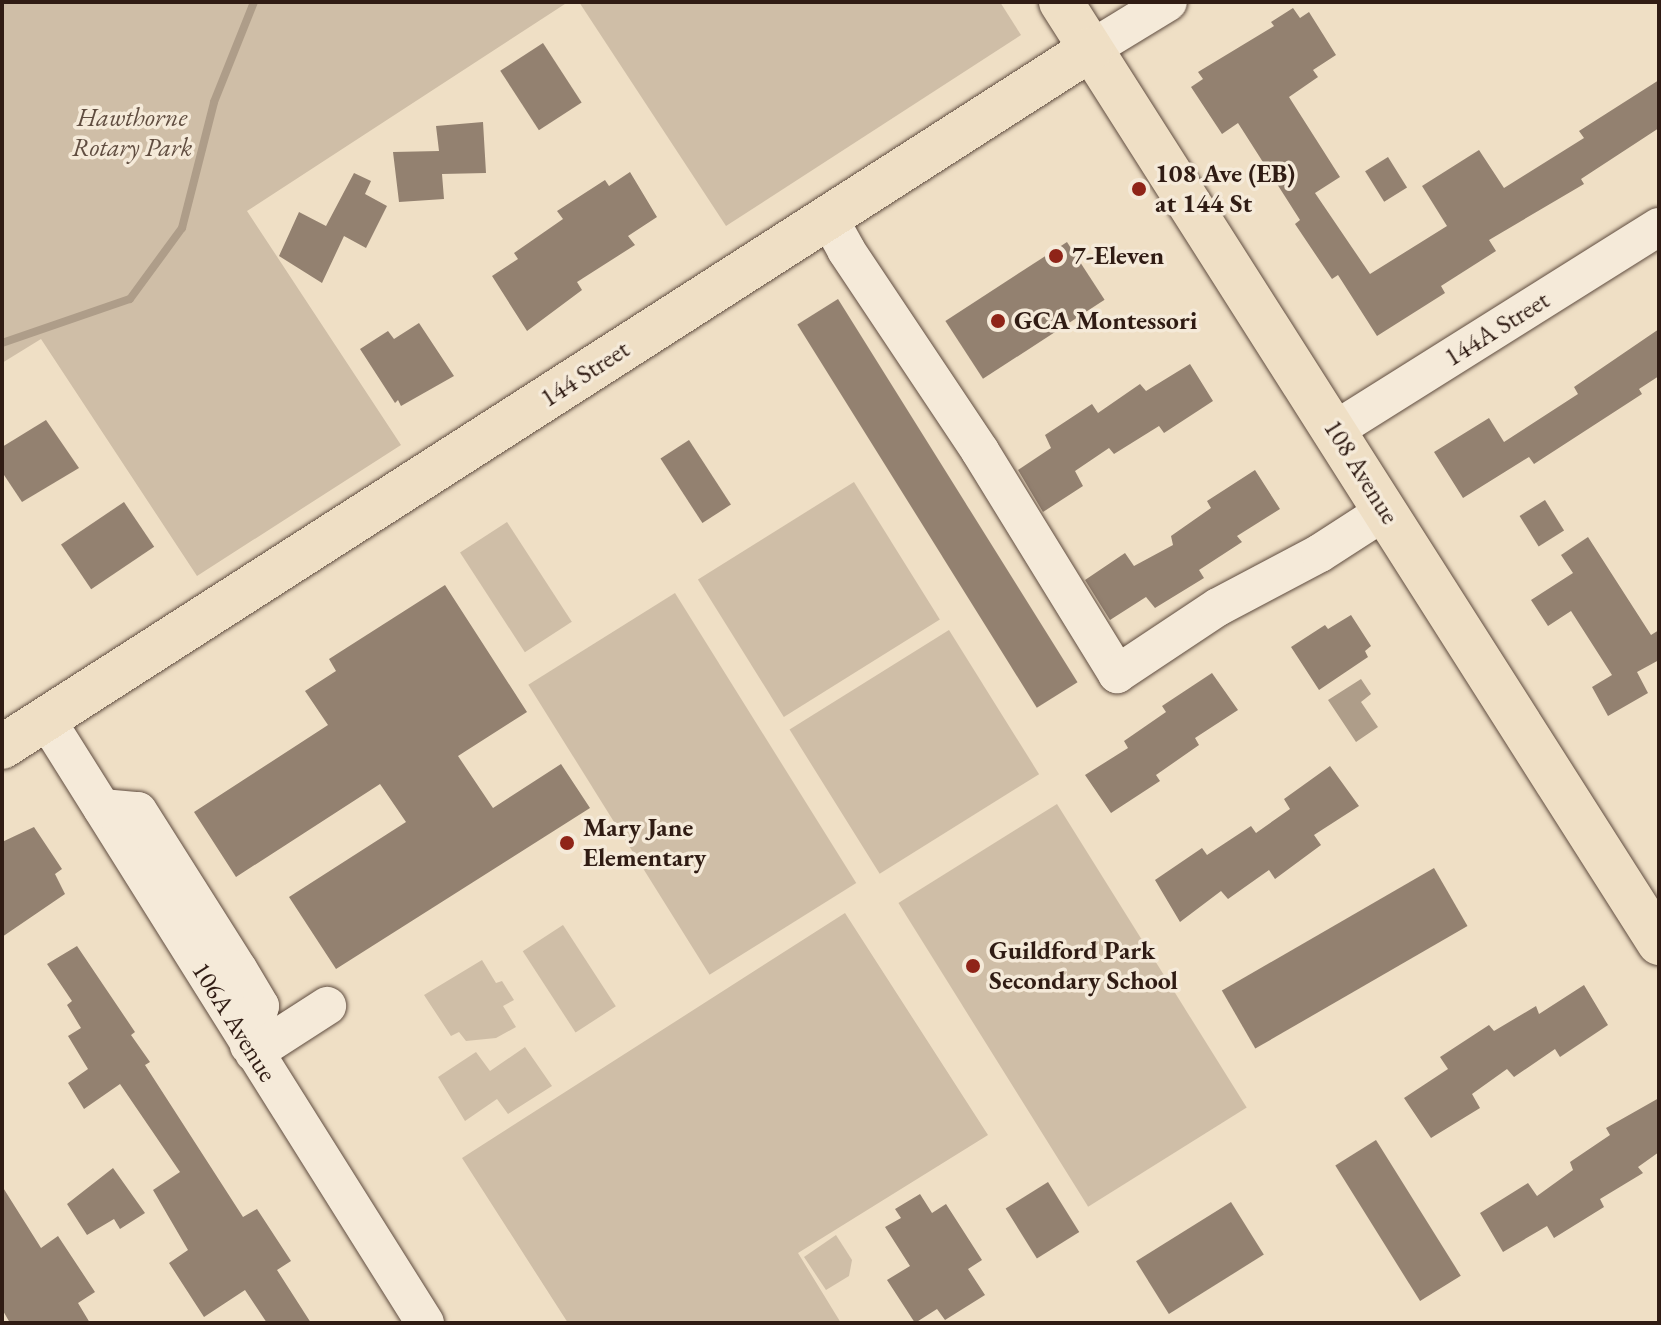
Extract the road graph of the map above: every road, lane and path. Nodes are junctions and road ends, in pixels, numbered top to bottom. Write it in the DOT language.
graph roads {
  1 [pos="1061,2"];
  2 [pos="1168,2"];
  3 [pos="1091,49"];
  4 [pos="828,217"];
  5 [pos="1659,227"];
  6 [pos="1335,430"];
  7 [pos="1385,511"];
  8 [pos="46,719"];
  9 [pos="2,747"];
  10 [pos="1659,943"];
  11 [pos="327,1006"];
  12 [pos="251,1049"];
  13 [pos="425,1323"];
  1 -- 3 [label="main road, 108 Avenue"];
  2 -- 3 [label="street, 144 Street"];
  3 -- 4 [label="main road, 144 Street"];
  3 -- 6 [label="main road, 108 Avenue"];
  4 -- 7 [label="street"];
  4 -- 8 [label="main road, 144 Street"];
  5 -- 6 [label="street, 144A Street"];
  6 -- 7 [label="main road, 108 Avenue"];
  7 -- 10 [label="main road, 108 Avenue"];
  8 -- 9 [label="main road, 144 Street"];
  8 -- 12 [label="street, 106A Avenue"];
  11 -- 12 [label="street"];
  12 -- 13 [label="street, 106A Avenue"];
}
